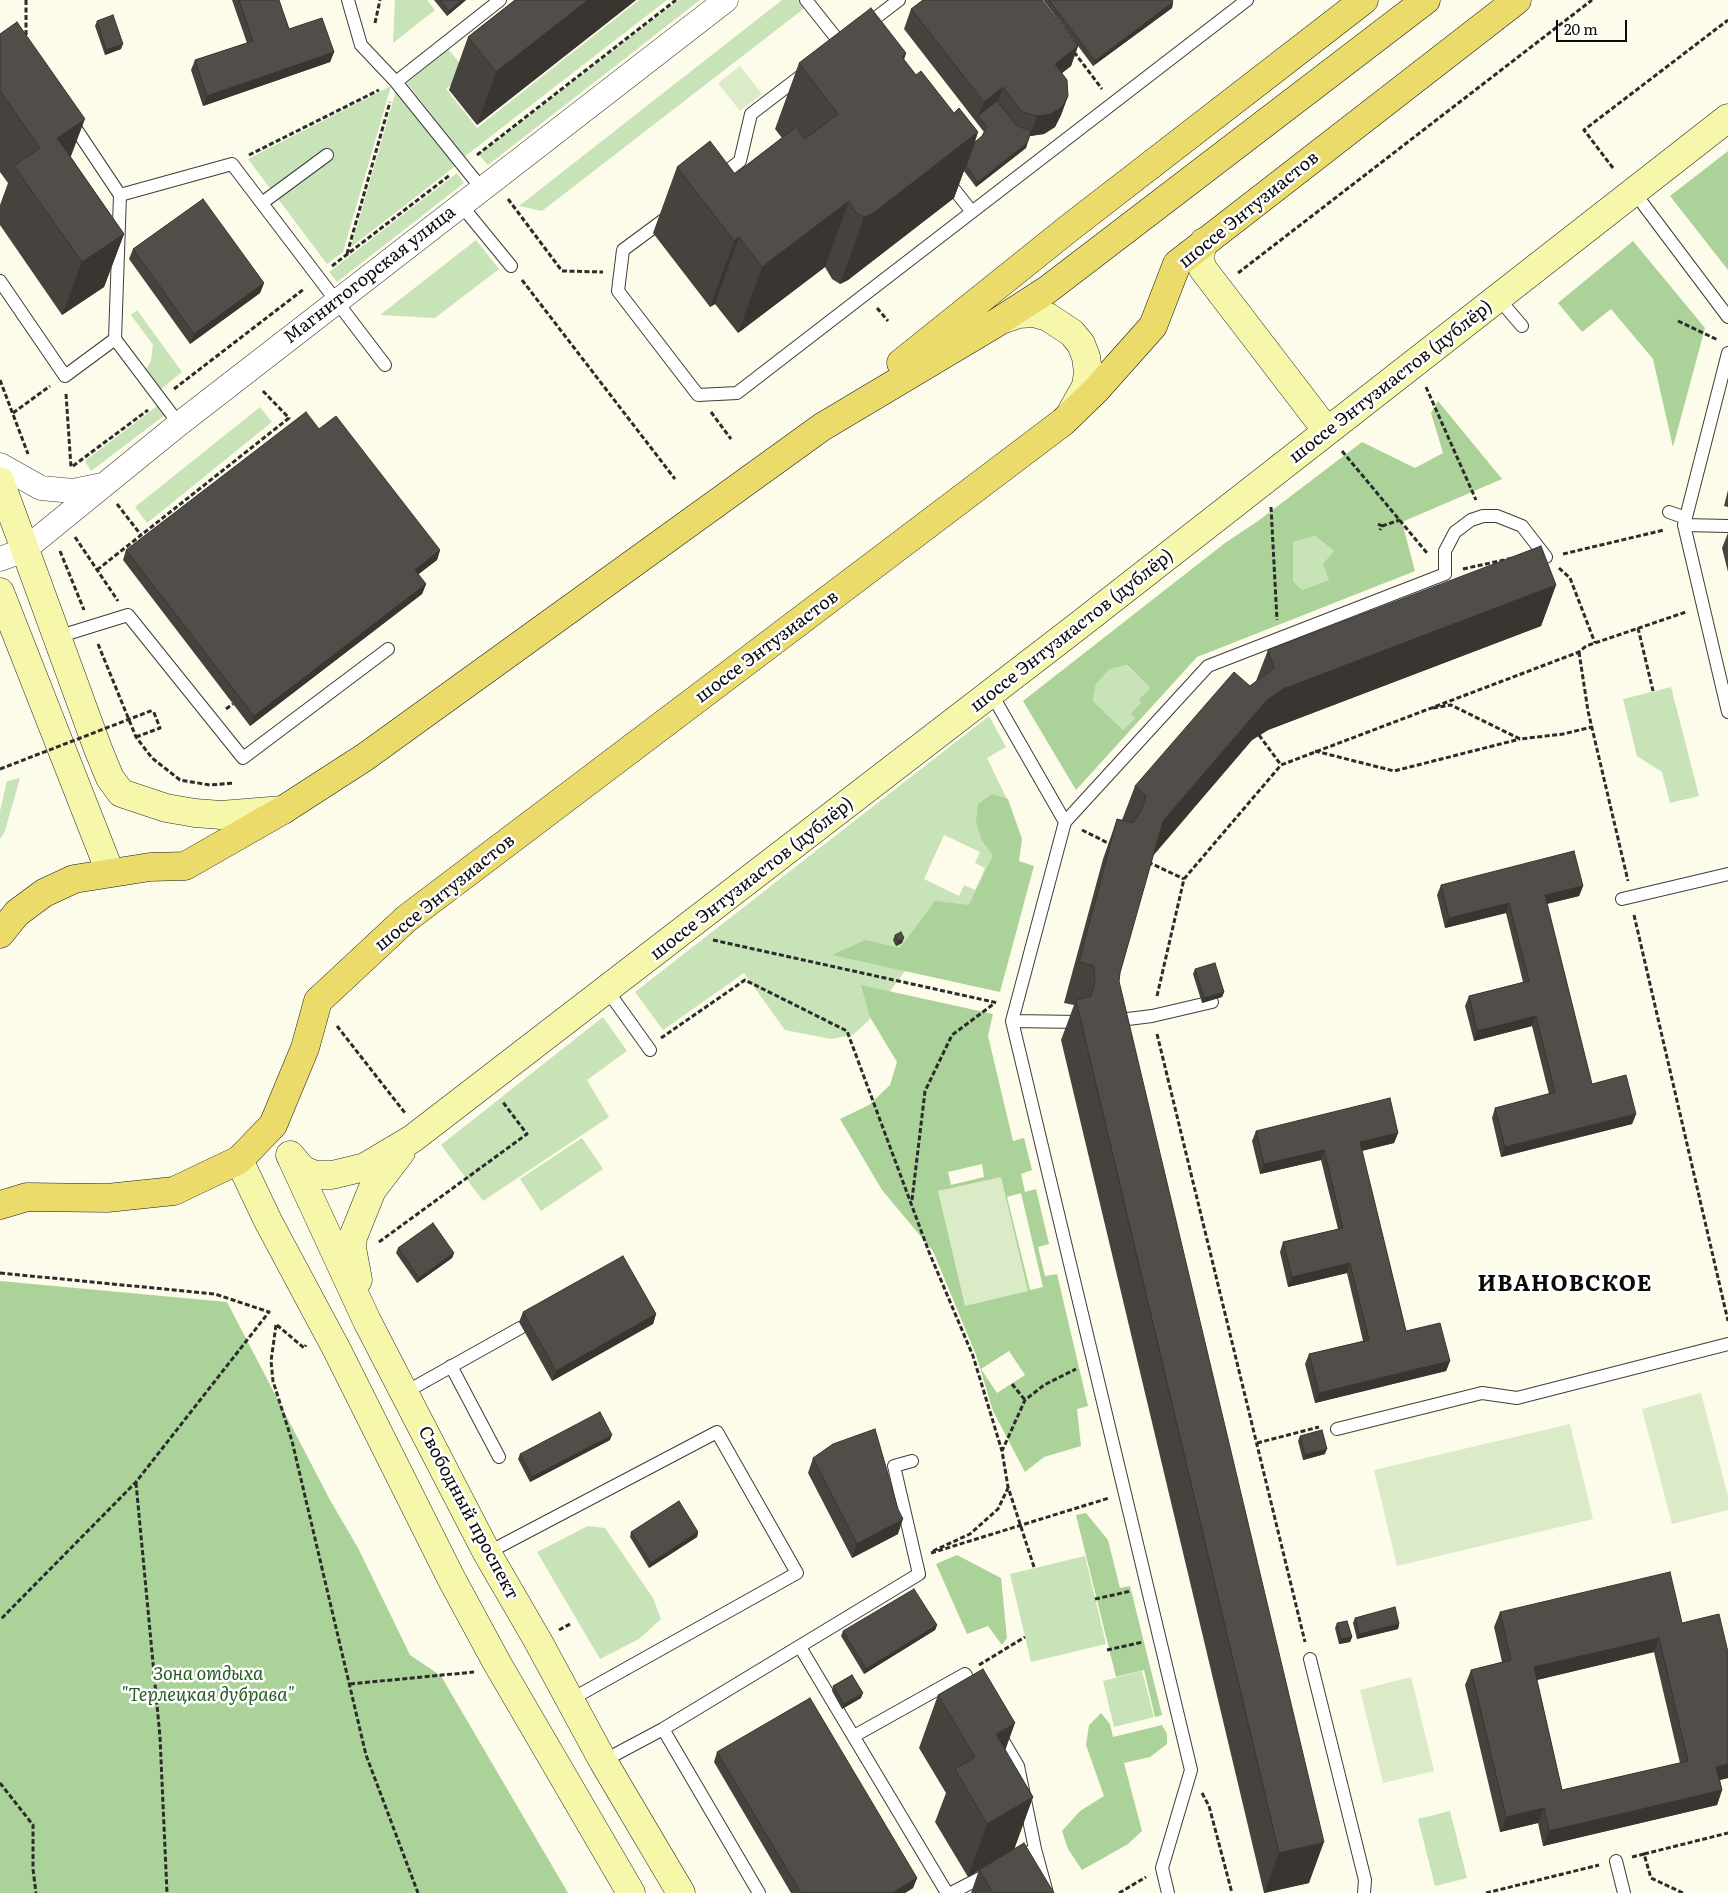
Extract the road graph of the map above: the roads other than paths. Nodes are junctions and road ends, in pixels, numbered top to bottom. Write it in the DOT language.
graph roads {
  1 [pos="348,0"];
  2 [pos="500,0"];
  3 [pos="726,0"];
  4 [pos="806,0"];
  5 [pos="899,0"];
  6 [pos="1247,0"];
  7 [pos="1364,0"];
  8 [pos="1426,0"];
  9 [pos="1517,0"];
  10 [pos="848,39"];
  11 [pos="829,54"];
  12 [pos="853,60"];
  13 [pos="813,66"];
  14 [pos="396,82"];
  15 [pos="65,113"];
  16 [pos="1728,118"];
  17 [pos="327,156"];
  18 [pos="936,166"];
  19 [pos="709,185"];
  20 [pos="482,189"];
  21 [pos="1634,192"];
  22 [pos="120,195"];
  23 [pos="262,203"];
  24 [pos="461,205"];
  25 [pos="678,209"];
  26 [pos="972,212"];
  27 [pos="511,266"];
  28 [pos="1199,274"];
  29 [pos="0,281"];
  30 [pos="1498,298"];
  31 [pos="337,301"];
  32 [pos="1728,317"];
  33 [pos="993,325"];
  34 [pos="1522,326"];
  35 [pos="114,339"];
  36 [pos="1728,354"];
  37 [pos="385,365"];
  38 [pos="1063,422"];
  39 [pos="179,424"];
  40 [pos="822,427"];
  41 [pos="1334,440"];
  42 [pos="0,465"];
  43 [pos="0,481"];
  44 [pos="109,492"];
  45 [pos="1669,512"];
  46 [pos="1685,522"];
  47 [pos="1728,526"];
  48 [pos="12,555"];
  49 [pos="1546,557"];
  50 [pos="0,595"];
  51 [pos="57,637"];
  52 [pos="388,649"];
  53 [pos="991,693"];
  54 [pos="1728,712"];
  55 [pos="283,810"];
  56 [pos="1065,822"];
  57 [pos="110,872"];
  58 [pos="1728,874"];
  59 [pos="1628,898"];
  60 [pos="0,934"];
  61 [pos="607,990"];
  62 [pos="1212,1002"];
  63 [pos="1012,1021"];
  64 [pos="1080,1022"];
  65 [pos="1104,1022"];
  66 [pos="649,1048"];
  67 [pos="273,1125"];
  68 [pos="408,1126"];
  69 [pos="290,1155"];
  70 [pos="238,1160"];
  71 [pos="0,1205"];
  72 [pos="367,1321"];
  73 [pos="520,1328"];
  74 [pos="1728,1344"];
  75 [pos="451,1366"];
  76 [pos="404,1393"];
  77 [pos="1337,1429"];
  78 [pos="499,1457"];
  79 [pos="912,1461"];
  80 [pos="487,1553"];
  81 [pos="800,1647"];
  82 [pos="1310,1659"];
  83 [pos="570,1700"];
  84 [pos="984,1707"];
  85 [pos="994,1724"];
  86 [pos="663,1729"];
  87 [pos="854,1736"];
  88 [pos="602,1761"];
  89 [pos="1035,1849"];
  90 [pos="1616,1861"];
  91 [pos="631,1893"];
  92 [pos="681,1893"];
  93 [pos="759,1893"];
  94 [pos="947,1893"];
  95 [pos="951,1893"];
  96 [pos="1047,1893"];
  97 [pos="1168,1893"];
  98 [pos="1364,1893"];
  99 [pos="1624,1893"];
  1 -- 14 [label="lane"];
  2 -- 14 [label="lane"];
  3 -- 20 [label="street, Магнитогорская улица"];
  4 -- 10 [label="lane"];
  5 -- 10 [label="lane"];
  6 -- 26 [label="lane"];
  7 -- 40 [label="main road"];
  8 -- 33 [label="main road"];
  9 -- 28 [label="main road, шоссе Энтузиастов"];
  10 -- 11 [label="lane"];
  10 -- 12 [label="lane"];
  13 -- 19 [label="lane"];
  14 -- 20 [label="lane"];
  15 -- 22 [label="lane"];
  16 -- 21 [label="main road, шоссе Энтузиастов (дублёр)"];
  17 -- 23 [label="lane"];
  18 -- 26 [label="lane"];
  20 -- 24 [label="street, Магнитогорская улица"];
  21 -- 30 [label="main road, шоссе Энтузиастов (дублёр)"];
  21 -- 32 [label="lane"];
  22 -- 23 [label="lane"];
  22 -- 35 [label="lane"];
  23 -- 31 [label="lane"];
  24 -- 27 [label="lane"];
  24 -- 31 [label="street, Магнитогорская улица"];
  25 -- 26 [label="lane"];
  28 -- 38 [label="main road, шоссе Энтузиастов"];
  28 -- 41 [label="main road"];
  29 -- 35 [label="lane"];
  30 -- 34 [label="lane"];
  30 -- 41 [label="main road, шоссе Энтузиастов (дублёр)"];
  31 -- 37 [label="lane"];
  31 -- 39 [label="street, Магнитогорская улица"];
  33 -- 38 [label="main road"];
  33 -- 40 [label="main road"];
  35 -- 39 [label="lane"];
  36 -- 46 [label="lane"];
  38 -- 67 [label="main road, шоссе Энтузиастов"];
  39 -- 44 [label="street, Магнитогорская улица"];
  40 -- 55 [label="main road"];
  41 -- 53 [label="main road, шоссе Энтузиастов (дублёр)"];
  42 -- 44 [label="street, Магнитогорская улица"];
  43 -- 48 [label="main road"];
  44 -- 48 [label="street"];
  45 -- 46 [label="lane"];
  46 -- 47 [label="lane"];
  46 -- 54 [label="lane"];
  48 -- 51 [label="main road"];
  49 -- 56 [label="lane"];
  50 -- 57 [label="main road"];
  51 -- 52 [label="lane"];
  51 -- 55 [label="main road"];
  53 -- 56 [label="lane"];
  53 -- 61 [label="main road, шоссе Энтузиастов (дублёр)"];
  55 -- 57 [label="main road"];
  56 -- 63 [label="lane"];
  57 -- 60 [label="main road"];
  58 -- 59 [label="lane"];
  61 -- 66 [label="lane"];
  61 -- 68 [label="main road, шоссе Энтузиастов (дублёр)"];
  62 -- 65 [label="lane"];
  63 -- 64 [label="lane"];
  63 -- 97 [label="lane"];
  67 -- 69 [label="main road, Свободный проспект"];
  67 -- 70 [label="main road, шоссе Энтузиастов"];
  68 -- 69 [label="main road, шоссе Энтузиастов (дублёр)"];
  68 -- 72 [label="main road, шоссе Энтузиастов (дублёр)"];
  69 -- 72 [label="main road, Свободный проспект"];
  70 -- 71 [label="main road, шоссе Энтузиастов"];
  70 -- 91 [label="main road"];
  72 -- 76 [label="main road, Свободный проспект"];
  73 -- 75 [label="lane"];
  74 -- 77 [label="lane"];
  75 -- 76 [label="lane"];
  75 -- 78 [label="lane"];
  76 -- 80 [label="main road, Свободный проспект"];
  79 -- 81 [label="lane"];
  80 -- 83 [label="main road, Свободный проспект"];
  80 -- 83 [label="lane"];
  81 -- 86 [label="lane"];
  81 -- 87 [label="lane"];
  82 -- 98 [label="lane"];
  83 -- 88 [label="main road, Свободный проспект"];
  84 -- 87 [label="lane"];
  85 -- 89 [label="lane"];
  86 -- 88 [label="lane"];
  86 -- 93 [label="lane"];
  87 -- 94 [label="lane"];
  88 -- 92 [label="main road, Свободный проспект"];
  89 -- 95 [label="lane"];
  89 -- 96 [label="lane"];
  90 -- 99 [label="lane"];
}
